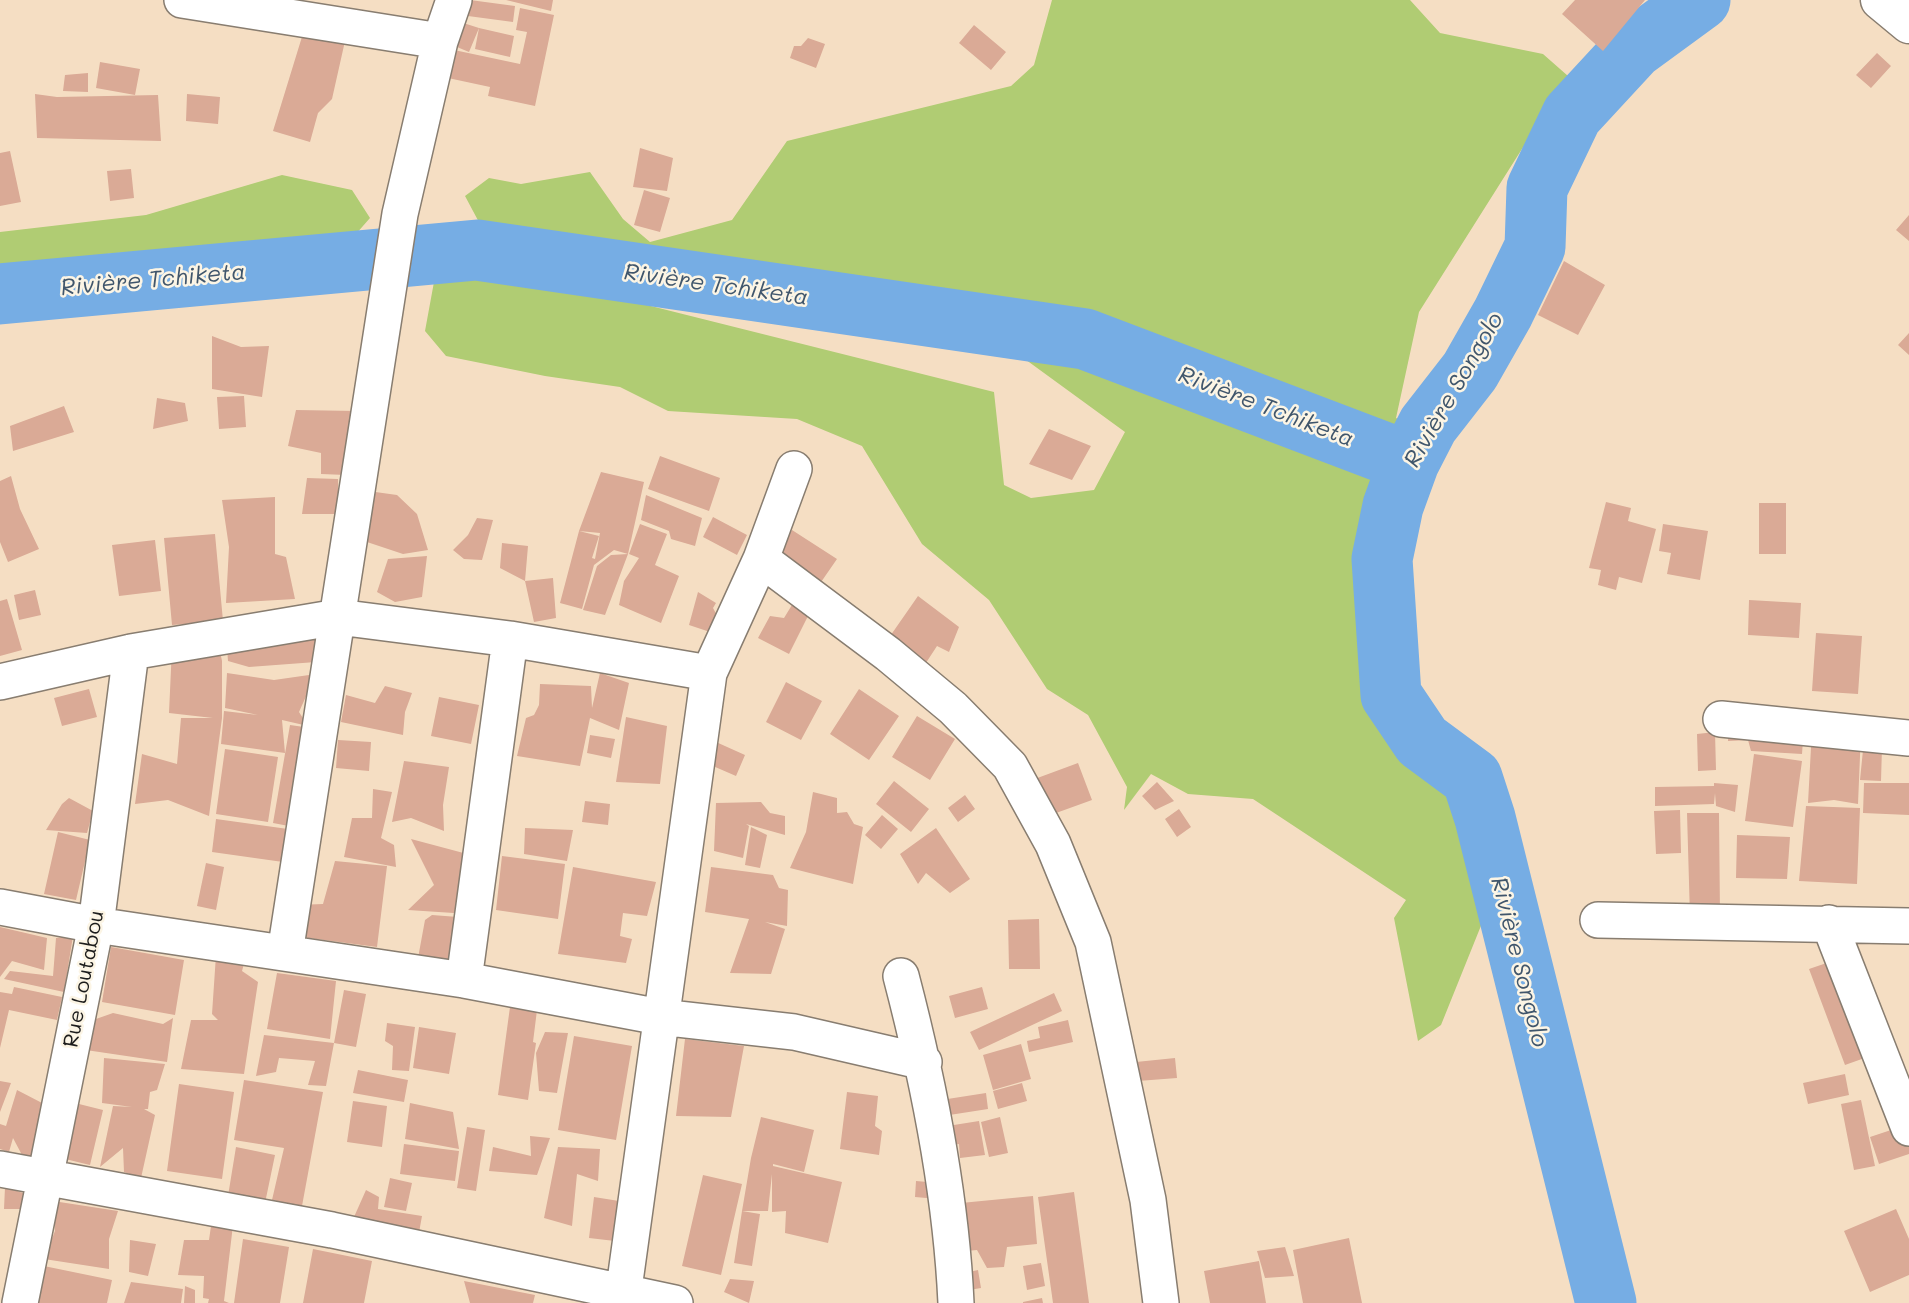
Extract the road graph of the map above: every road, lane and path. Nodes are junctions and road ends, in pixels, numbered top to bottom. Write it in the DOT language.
graph roads {
  1 [pos="182,0"];
  2 [pos="454,0"];
  3 [pos="1880,0"];
  4 [pos="1909,24"];
  5 [pos="440,41"];
  6 [pos="794,469"];
  7 [pos="761,559"];
  8 [pos="338,617"];
  9 [pos="510,639"];
  10 [pos="131,652"];
  11 [pos="709,673"];
  12 [pos="0,682"];
  13 [pos="1721,719"];
  14 [pos="1909,738"];
  15 [pos="0,907"];
  16 [pos="1598,920"];
  17 [pos="1829,923"];
  18 [pos="96,925"];
  19 [pos="1909,926"];
  20 [pos="285,953"];
  21 [pos="901,976"];
  22 [pos="464,979"];
  23 [pos="660,1017"];
  24 [pos="924,1062"];
  25 [pos="1909,1128"];
  26 [pos="0,1169"];
  27 [pos="44,1178"];
  28 [pos="623,1298"];
  29 [pos="20,1303"];
  30 [pos="675,1303"];
  31 [pos="956,1303"];
  32 [pos="1161,1303"];
  1 -- 5 [label="street"];
  2 -- 5 [label="street"];
  3 -- 4 [label="main road"];
  5 -- 8 [label="street"];
  6 -- 7 [label="street"];
  7 -- 11 [label="street"];
  7 -- 32 [label="street"];
  8 -- 9 [label="street"];
  8 -- 10 [label="street"];
  8 -- 20 [label="street"];
  9 -- 11 [label="street"];
  9 -- 22 [label="street"];
  10 -- 12 [label="street"];
  10 -- 18 [label="street, Rue Loutabou"];
  11 -- 23 [label="street"];
  13 -- 14 [label="street"];
  15 -- 18 [label="street"];
  16 -- 17 [label="street"];
  17 -- 19 [label="street"];
  17 -- 25 [label="street"];
  18 -- 20 [label="street"];
  18 -- 27 [label="street, Rue Loutabou"];
  20 -- 22 [label="street"];
  21 -- 24 [label="street"];
  22 -- 23 [label="street"];
  23 -- 24 [label="street"];
  23 -- 28 [label="street"];
  24 -- 31 [label="street"];
  26 -- 27 [label="street"];
  27 -- 28 [label="street"];
  27 -- 29 [label="street, Rue Loutabou"];
  28 -- 30 [label="street"];
}
